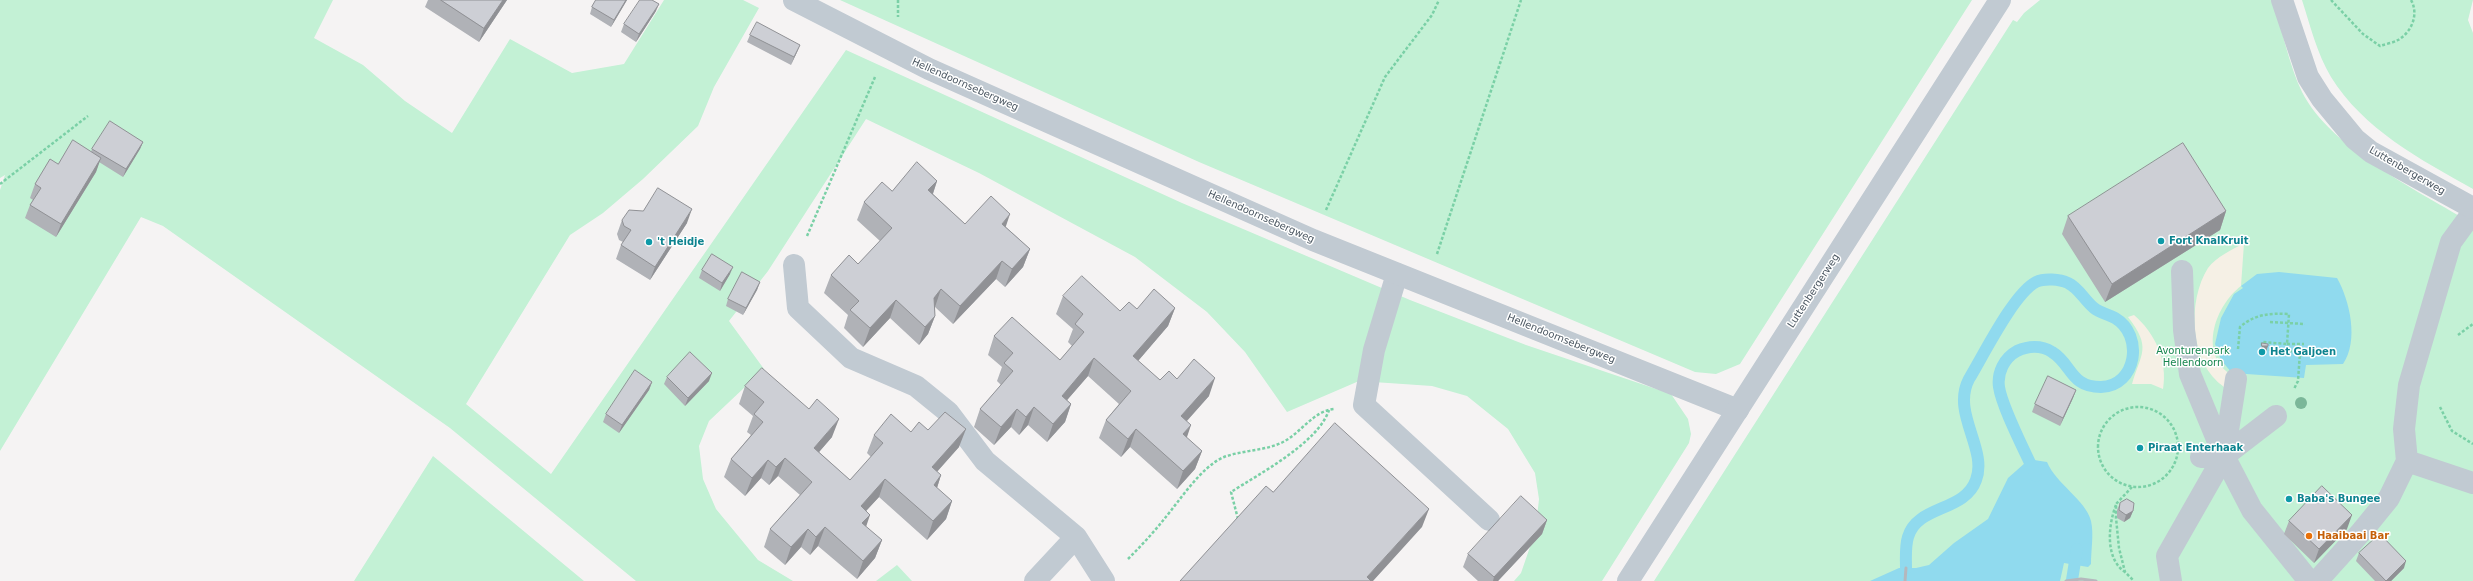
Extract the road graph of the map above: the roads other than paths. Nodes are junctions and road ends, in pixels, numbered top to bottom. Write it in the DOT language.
graph roads {
  1 [pos="794,0"];
  2 [pos="2000,0"];
  3 [pos="2282,0"];
  4 [pos="2473,208"];
  5 [pos="2473,212"];
  6 [pos="794,265"];
  7 [pos="2182,271"];
  8 [pos="1397,274"];
  9 [pos="2236,379"];
  10 [pos="1738,410"];
  11 [pos="2276,416"];
  12 [pos="2224,456"];
  13 [pos="2200,457"];
  14 [pos="2407,461"];
  15 [pos="2473,483"];
  16 [pos="1489,520"];
  17 [pos="1076,536"];
  18 [pos="1035,581"];
  19 [pos="1104,581"];
  20 [pos="1628,581"];
  21 [pos="2171,581"];
  22 [pos="2309,581"];
  23 [pos="2317,581"];
  1 -- 8 [label="street, Hellendoornsebergweg"];
  2 -- 10 [label="street, Luttenbergerweg"];
  3 -- 4 [label="street, Luttenbergerweg"];
  5 -- 14 [label="street"];
  6 -- 17 [label="street"];
  7 -- 12 [label="street"];
  8 -- 10 [label="street, Hellendoornsebergweg"];
  8 -- 16 [label="street"];
  9 -- 12 [label="street"];
  10 -- 20 [label="street, Luttenbergerweg"];
  11 -- 12 [label="street"];
  12 -- 13 [label="street"];
  12 -- 21 [label="street"];
  12 -- 22 [label="street"];
  14 -- 15 [label="street"];
  14 -- 23 [label="street"];
  17 -- 18 [label="street"];
  17 -- 19 [label="street"];
}
